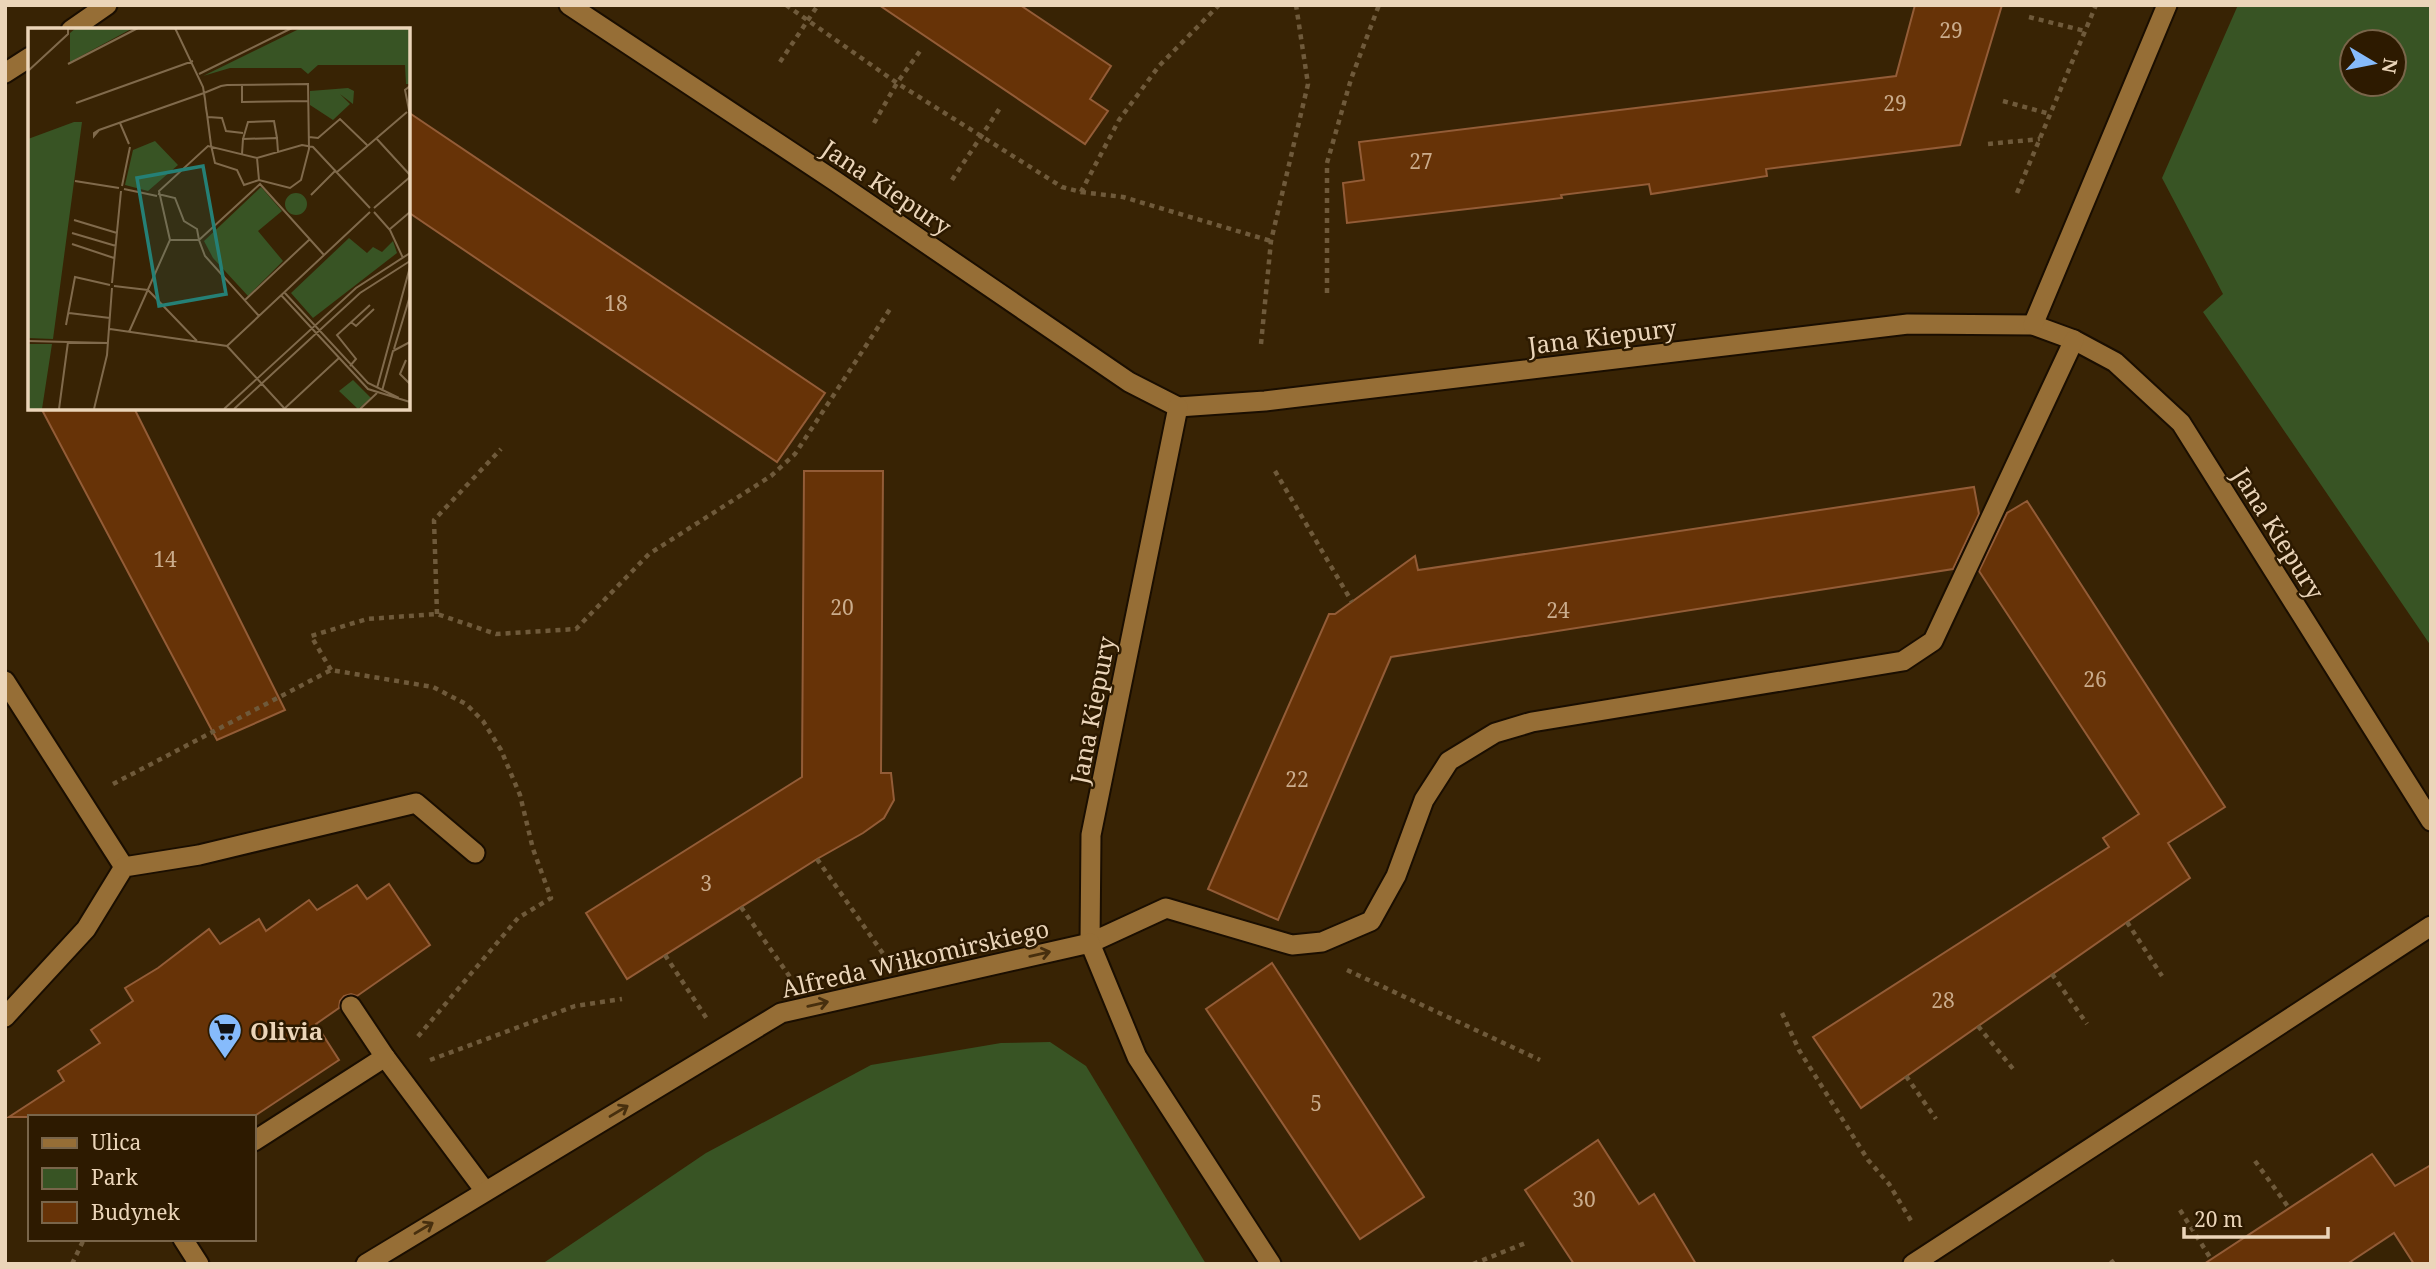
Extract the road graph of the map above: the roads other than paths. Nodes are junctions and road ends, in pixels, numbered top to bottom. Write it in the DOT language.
graph roads {
  1 [pos="107,5"];
  2 [pos="569,5"];
  3 [pos="2167,5"];
  4 [pos="74,28"];
  5 [pos="28,58"];
  6 [pos="5,73"];
  7 [pos="2033,325"];
  8 [pos="2074,340"];
  9 [pos="1178,407"];
  10 [pos="5,681"];
  11 [pos="2431,821"];
  12 [pos="475,853"];
  13 [pos="124,867"];
  14 [pos="2431,926"];
  15 [pos="1090,943"];
  16 [pos="351,1006"];
  17 [pos="5,1017"];
  18 [pos="391,1065"];
  19 [pos="256,1140"];
  20 [pos="485,1191"];
  21 [pos="184,1241"];
  22 [pos="199,1264"];
  23 [pos="366,1264"];
  24 [pos="1271,1264"];
  25 [pos="1913,1264"];
  1 -- 4 [label="street"];
  2 -- 9 [label="street, Jana Kiepury"];
  3 -- 7 [label="street"];
  5 -- 6 [label="street"];
  7 -- 8 [label="street, Jana Kiepury"];
  7 -- 9 [label="street, Jana Kiepury"];
  8 -- 11 [label="street, Jana Kiepury"];
  8 -- 15 [label="street, Alfreda Wiłkomirskiego"];
  9 -- 15 [label="street, Jana Kiepury"];
  10 -- 13 [label="street"];
  12 -- 13 [label="street"];
  13 -- 17 [label="street"];
  14 -- 25 [label="street"];
  20 -- 15 [label="street, Alfreda Wiłkomirskiego, one-way"];
  15 -- 24 [label="street"];
  16 -- 18 [label="street"];
  18 -- 19 [label="street"];
  18 -- 20 [label="street"];
  23 -- 20 [label="street, Alfreda Wiłkomirskiego, one-way"];
  21 -- 22 [label="street"];
}
